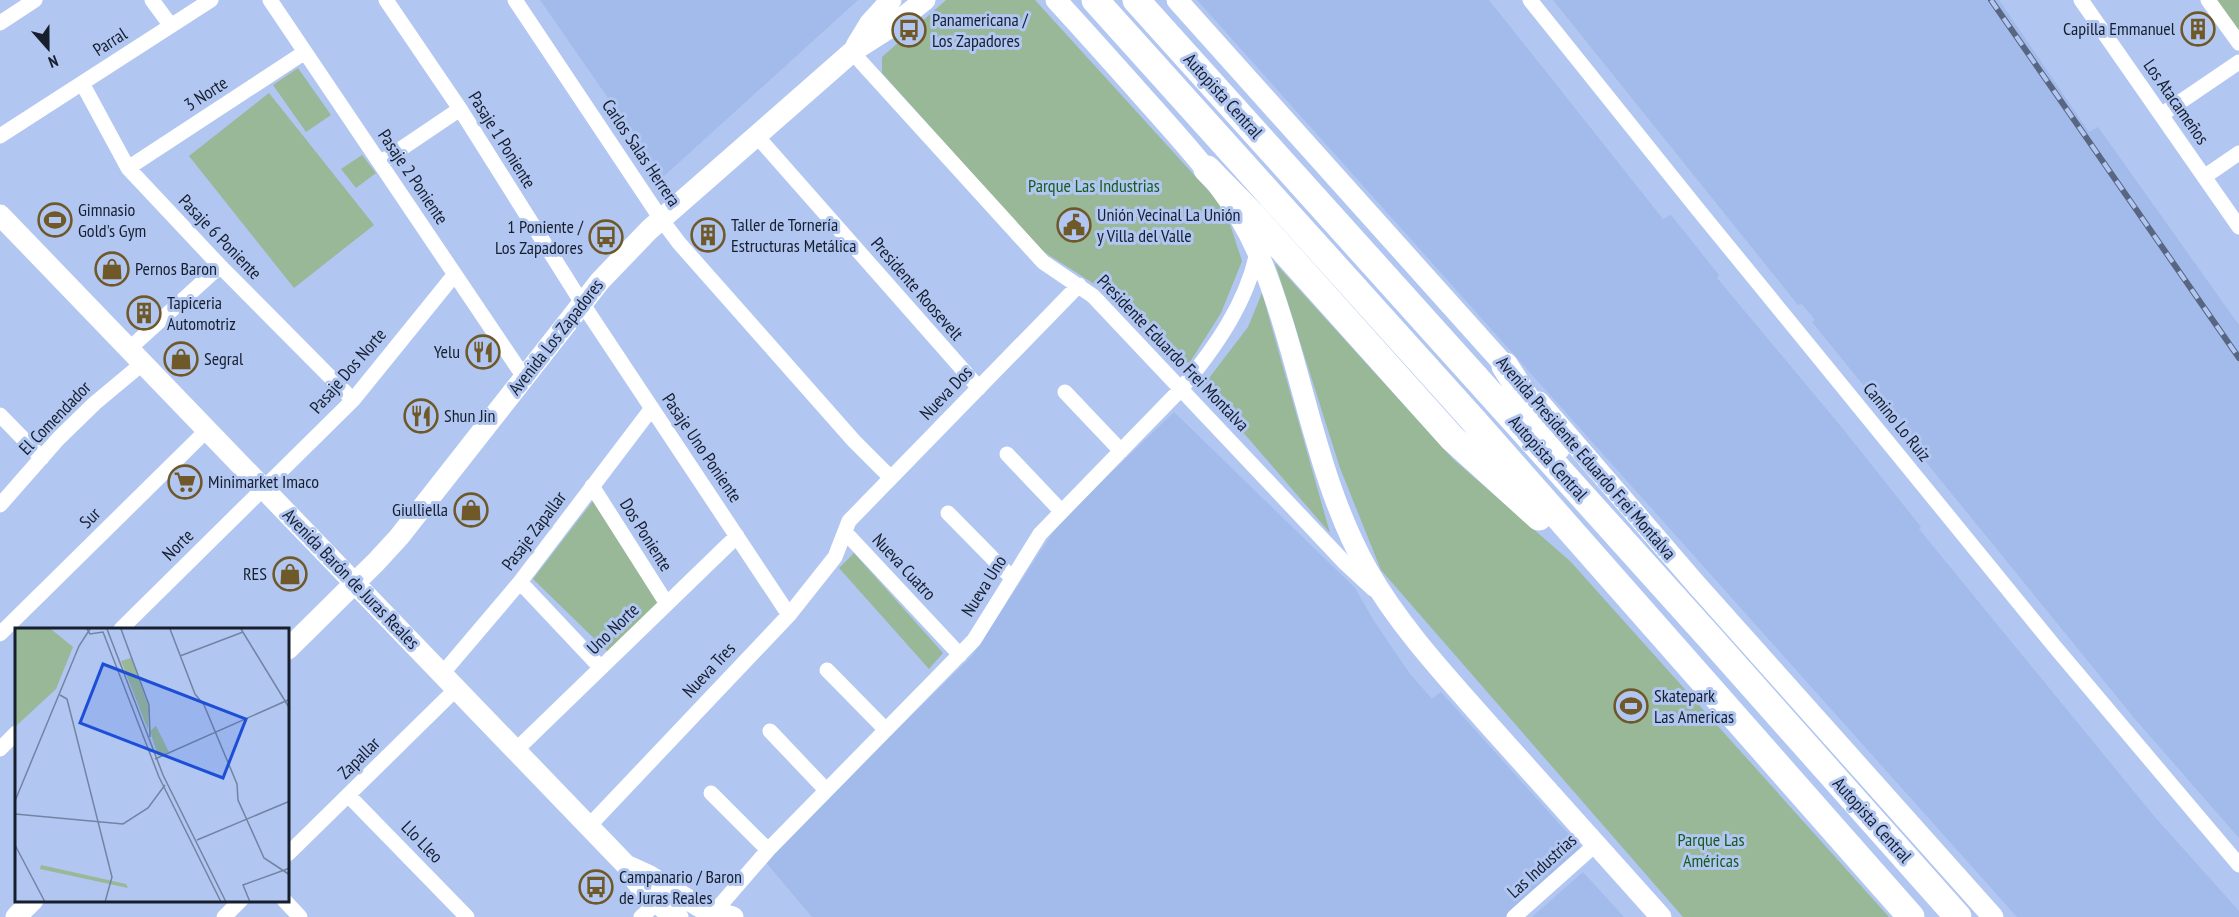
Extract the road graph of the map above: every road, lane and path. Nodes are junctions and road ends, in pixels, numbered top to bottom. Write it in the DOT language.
graph roads {
  1 [pos="35,0"];
  2 [pos="152,0"];
  3 [pos="211,0"];
  4 [pos="270,0"];
  5 [pos="386,0"];
  6 [pos="515,0"];
  7 [pos="891,0"];
  8 [pos="925,0"];
  9 [pos="1056,0"];
  10 [pos="1095,0"];
  11 [pos="1136,0"];
  12 [pos="1177,0"];
  13 [pos="1530,0"];
  14 [pos="2081,0"];
  15 [pos="2208,0"];
  16 [pos="0,23"];
  17 [pos="171,26"];
  18 [pos="2239,43"];
  19 [pos="305,52"];
  20 [pos="852,52"];
  21 [pos="2239,62"];
  22 [pos="82,83"];
  23 [pos="460,109"];
  24 [pos="2161,115"];
  25 [pos="756,135"];
  26 [pos="0,136"];
  27 [pos="2239,153"];
  28 [pos="380,163"];
  29 [pos="128,168"];
  30 [pos="1208,169"];
  31 [pos="2204,177"];
  32 [pos="0,215"];
  33 [pos="661,219"];
  34 [pos="2239,227"];
  35 [pos="1257,252"];
  36 [pos="220,266"];
  37 [pos="455,274"];
  38 [pos="1079,285"];
  39 [pos="582,303"];
  40 [pos="136,356"];
  41 [pos="1505,366"];
  42 [pos="524,376"];
  43 [pos="979,388"];
  44 [pos="1182,389"];
  45 [pos="1065,392"];
  46 [pos="353,400"];
  47 [pos="652,408"];
  48 [pos="0,415"];
  49 [pos="207,430"];
  50 [pos="1120,451"];
  51 [pos="1006,454"];
  52 [pos="42,458"];
  53 [pos="891,478"];
  54 [pos="592,486"];
  55 [pos="263,488"];
  56 [pos="0,505"];
  57 [pos="1061,511"];
  58 [pos="948,513"];
  59 [pos="1613,530"];
  60 [pos="844,532"];
  61 [pos="737,536"];
  62 [pos="1012,578"];
  63 [pos="520,582"];
  64 [pos="355,583"];
  65 [pos="1620,587"];
  66 [pos="667,604"];
  67 [pos="1390,606"];
  68 [pos="789,615"];
  69 [pos="122,628"];
  70 [pos="0,634"];
  71 [pos="290,647"];
  72 [pos="960,655"];
  73 [pos="601,668"];
  74 [pos="827,670"];
  75 [pos="449,681"];
  76 [pos="886,730"];
  77 [pos="770,731"];
  78 [pos="15,734"];
  79 [pos="0,749"];
  80 [pos="516,750"];
  81 [pos="826,790"];
  82 [pos="711,793"];
  83 [pos="348,795"];
  84 [pos="589,826"];
  85 [pos="1595,845"];
  86 [pos="768,850"];
  87 [pos="290,852"];
  88 [pos="626,865"];
  89 [pos="2239,865"];
  90 [pos="31,902"];
  91 [pos="239,902"];
  92 [pos="286,902"];
  93 [pos="649,910"];
  94 [pos="719,915"];
  95 [pos="16,917"];
  96 [pos="224,917"];
  97 [pos="300,917"];
  98 [pos="467,917"];
  99 [pos="678,917"];
  100 [pos="1514,917"];
  101 [pos="1661,917"];
  102 [pos="1911,917"];
  103 [pos="1958,917"];
  104 [pos="1993,917"];
  1 -- 16 [label="street"];
  2 -- 17 [label="street"];
  3 -- 17 [label="street, Parral"];
  4 -- 19 [label="street, Pasaje 2 Poniente"];
  5 -- 23 [label="street, Pasaje 1 Poniente"];
  6 -- 33 [label="street, Carlos Salas Herrera"];
  7 -- 20 [label="main road, Avenida Los Zapadores"];
  8 -- 20 [label="main road, Avenida Los Zapadores"];
  9 -- 30 [label="main road"];
  10 -- 65 [label="highway, Autopista Central"];
  11 -- 59 [label="highway, Autopista Central"];
  12 -- 41 [label="main road, Avenida Presidente Eduardo Frei Montalva"];
  13 -- 89 [label="street, Camino Lo Ruiz"];
  14 -- 24 [label="street, Los Atacameños"];
  15 -- 18 [label="street"];
  17 -- 22 [label="street, Parral"];
  19 -- 28 [label="street, Pasaje 2 Poniente"];
  19 -- 29 [label="street, 3 Norte"];
  20 -- 25 [label="main road, Avenida Los Zapadores"];
  20 -- 38 [label="street, Presidente Eduardo Frei Montalva"];
  21 -- 24 [label="street"];
  22 -- 26 [label="street, Parral"];
  22 -- 29 [label="street, Pasaje 6 Poniente"];
  23 -- 28 [label="street"];
  23 -- 39 [label="street, Pasaje 1 Poniente"];
  24 -- 31 [label="street, Los Atacameños"];
  25 -- 33 [label="main road, Avenida Los Zapadores"];
  25 -- 43 [label="street, Presidente Roosevelt"];
  27 -- 31 [label="street"];
  28 -- 37 [label="street, Pasaje 2 Poniente"];
  29 -- 36 [label="street, Pasaje 6 Poniente"];
  30 -- 35 [label="main road"];
  30 -- 65 [label="highway"];
  31 -- 34 [label="street, Los Atacameños"];
  32 -- 40 [label="main road, Avenida Barón de Juras Reales"];
  33 -- 39 [label="main road, Avenida Los Zapadores"];
  33 -- 53 [label="street, Carlos Salas Herrera"];
  35 -- 44 [label="street, Nueva Uno"];
  35 -- 67 [label="main road"];
  36 -- 40 [label="street, El Comendador"];
  36 -- 46 [label="street, Pasaje 6 Poniente"];
  37 -- 42 [label="street, Pasaje 2 Poniente"];
  37 -- 46 [label="street, Pasaje Dos Norte"];
  38 -- 43 [label="street, Nueva Dos"];
  38 -- 44 [label="street, Presidente Eduardo Frei Montalva"];
  39 -- 42 [label="main road, Avenida Los Zapadores"];
  39 -- 47 [label="street, Pasaje Uno Poniente"];
  40 -- 49 [label="main road, Avenida Barón de Juras Reales"];
  40 -- 52 [label="street, El Comendador"];
  41 -- 59 [label="highway"];
  41 -- 104 [label="main road, Avenida Presidente Eduardo Frei Montalva"];
  42 -- 64 [label="main road, Avenida Los Zapadores"];
  43 -- 53 [label="street, Nueva Dos"];
  44 -- 50 [label="street, Nueva Uno"];
  44 -- 67 [label="street, Presidente Eduardo Frei Montalva"];
  45 -- 50 [label="street"];
  46 -- 55 [label="street, Pasaje Dos Norte"];
  47 -- 54 [label="street, Pasaje Zapallar"];
  47 -- 61 [label="street, Pasaje Uno Poniente"];
  48 -- 52 [label="street"];
  49 -- 55 [label="main road, Avenida Barón de Juras Reales"];
  49 -- 70 [label="street, Sur"];
  50 -- 57 [label="street, Nueva Uno"];
  51 -- 57 [label="street"];
  52 -- 56 [label="street, El Comendador"];
  53 -- 60 [label="street, Nueva Dos"];
  54 -- 63 [label="street, Pasaje Zapallar"];
  54 -- 66 [label="street, Dos Poniente"];
  55 -- 64 [label="main road, Avenida Barón de Juras Reales"];
  55 -- 69 [label="street, Norte"];
  57 -- 62 [label="street, Nueva Uno"];
  58 -- 62 [label="street"];
  59 -- 103 [label="highway, Autopista Central"];
  60 -- 68 [label="street, Nueva Tres"];
  60 -- 72 [label="street, Nueva Cuatro"];
  61 -- 66 [label="street, Uno Norte"];
  61 -- 68 [label="street, Pasaje Uno Poniente"];
  62 -- 72 [label="street, Nueva Uno"];
  63 -- 73 [label="street"];
  63 -- 75 [label="street, Pasaje Zapallar"];
  64 -- 71 [label="main road, Avenida Los Zapadores"];
  64 -- 75 [label="main road, Avenida Barón de Juras Reales"];
  65 -- 102 [label="highway, Autopista Central"];
  66 -- 73 [label="street, Uno Norte"];
  67 -- 85 [label="main road"];
  68 -- 84 [label="street, Nueva Tres"];
  72 -- 76 [label="street, Nueva Uno"];
  73 -- 80 [label="street, Uno Norte"];
  74 -- 76 [label="street"];
  75 -- 80 [label="main road, Avenida Barón de Juras Reales"];
  75 -- 83 [label="street, Zapallar"];
  76 -- 81 [label="street, Nueva Uno"];
  77 -- 81 [label="street"];
  78 -- 79 [label="street"];
  80 -- 84 [label="main road, Avenida Barón de Juras Reales"];
  81 -- 86 [label="street, Nueva Uno"];
  82 -- 86 [label="street"];
  83 -- 87 [label="street, Zapallar"];
  83 -- 98 [label="street, Llo Lleo"];
  84 -- 88 [label="main road, Avenida Barón de Juras Reales"];
  85 -- 100 [label="street, Las Industrias"];
  85 -- 101 [label="main road"];
  86 -- 94 [label="street, Nueva Uno"];
  88 -- 93 [label="main road, Avenida Barón de Juras Reales"];
  88 -- 94 [label="main road, Avenida Barón de Juras Reales"];
  90 -- 95 [label="main road"];
  91 -- 96 [label="street"];
  92 -- 97 [label="street"];
  93 -- 99 [label="main road, Avenida Barón de Juras Reales"];
}
